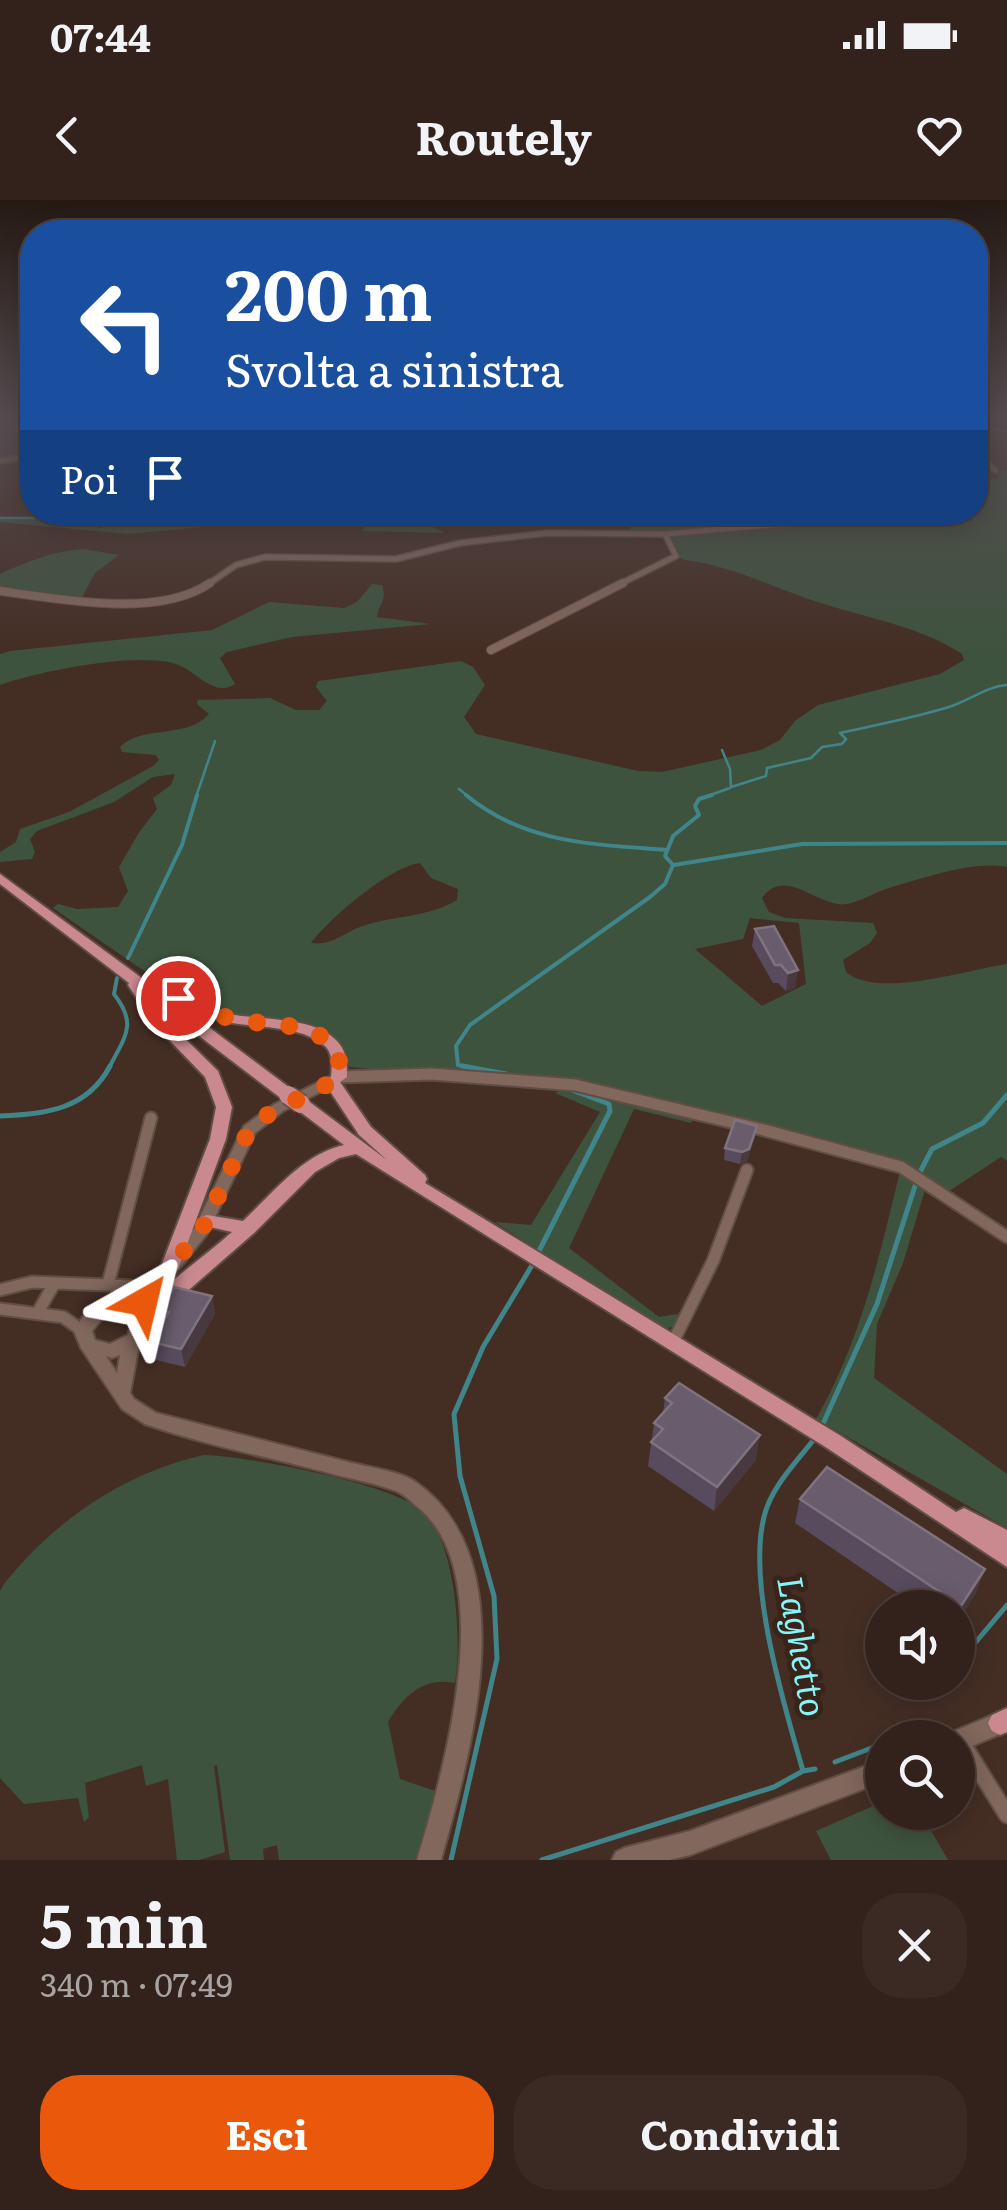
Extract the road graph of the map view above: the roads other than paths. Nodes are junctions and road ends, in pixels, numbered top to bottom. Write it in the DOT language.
graph roads {
  1 [pos="755,525"];
  2 [pos="665,534"];
  3 [pos="0,591"];
  4 [pos="490,650"];
  5 [pos="0,878"];
  6 [pos="94,948"];
  7 [pos="127,973"];
  8 [pos="336,1080"];
  9 [pos="151,1118"];
  10 [pos="358,1148"];
  11 [pos="748,1170"];
  12 [pos="207,1221"];
  13 [pos="248,1228"];
  14 [pos="1007,1237"];
  15 [pos="516,1248"];
  16 [pos="169,1268"];
  17 [pos="54,1284"];
  18 [pos="108,1284"];
  19 [pos="132,1286"];
  20 [pos="152,1288"];
  21 [pos="0,1290"];
  22 [pos="118,1307"];
  23 [pos="0,1309"];
  24 [pos="38,1312"];
  25 [pos="98,1312"];
  26 [pos="63,1317"];
  27 [pos="137,1329"];
  28 [pos="86,1338"];
  29 [pos="672,1344"];
  30 [pos="122,1392"];
  31 [pos="1007,1553"];
  32 [pos="1004,1722"];
  33 [pos="975,1734"];
  34 [pos="975,1766"];
  35 [pos="865,1777"];
  36 [pos="1007,1815"];
  37 [pos="434,1852"];
  38 [pos="624,1860"];
  1 -- 2 [label="street"];
  2 -- 3 [label="street"];
  2 -- 4 [label="street"];
  5 -- 6 [label="main road"];
  6 -- 7 [label="main road"];
  6 -- 8 [label="main road"];
  7 -- 10 [label="main road"];
  7 -- 16 [label="main road"];
  8 -- 12 [label="street"];
  8 -- 14 [label="street"];
  8 -- 15 [label="main road"];
  9 -- 18 [label="street"];
  10 -- 13 [label="main road"];
  10 -- 15 [label="main road"];
  11 -- 29 [label="street"];
  12 -- 13 [label="main road"];
  12 -- 16 [label="street"];
  13 -- 27 [label="main road"];
  15 -- 29 [label="main road"];
  16 -- 20 [label="street"];
  17 -- 18 [label="street"];
  17 -- 21 [label="street"];
  17 -- 24 [label="street"];
  18 -- 19 [label="street"];
  20 -- 22 [label="street"];
  20 -- 27 [label="street"];
  22 -- 25 [label="street"];
  22 -- 27 [label="street"];
  23 -- 24 [label="street"];
  24 -- 26 [label="street"];
  25 -- 26 [label="street"];
  25 -- 28 [label="street"];
  26 -- 28 [label="street"];
  27 -- 28 [label="street"];
  27 -- 30 [label="street"];
  28 -- 30 [label="street"];
  29 -- 31 [label="main road"];
  30 -- 37 [label="street"];
  32 -- 33 [label="street"];
  34 -- 36 [label="street"];
  35 -- 38 [label="street"];
}
